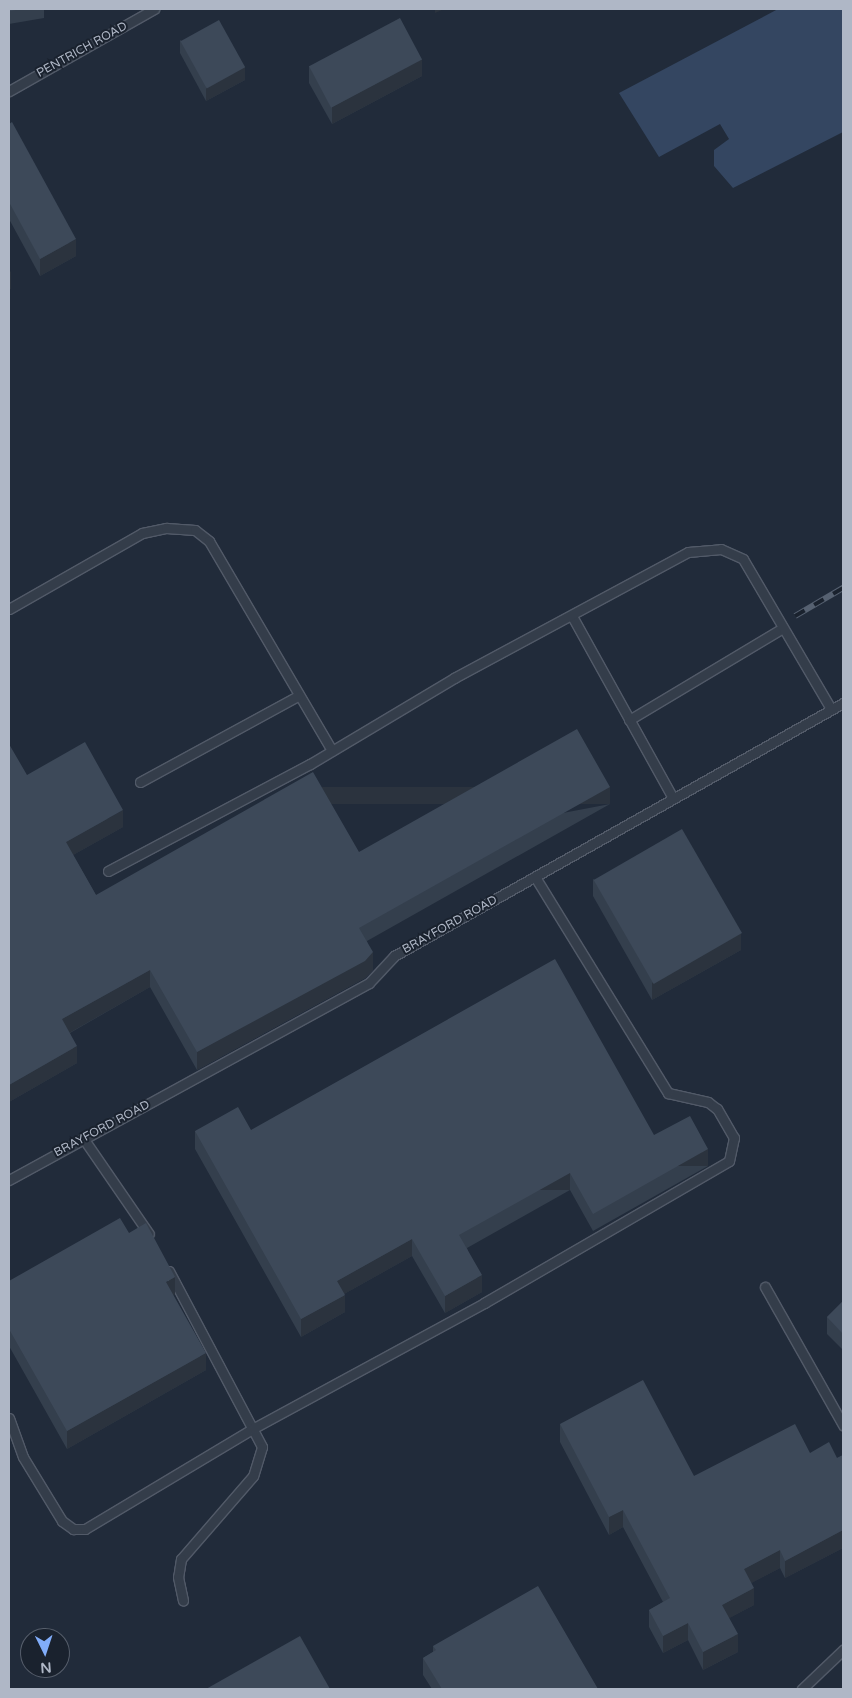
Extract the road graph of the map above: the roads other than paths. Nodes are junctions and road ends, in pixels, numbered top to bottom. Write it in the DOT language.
graph roads {
  1 [pos="154,9"];
  2 [pos="9,91"];
  3 [pos="9,609"];
  4 [pos="572,616"];
  5 [pos="783,628"];
  6 [pos="298,696"];
  7 [pos="843,703"];
  8 [pos="832,709"];
  9 [pos="629,720"];
  10 [pos="332,751"];
  11 [pos="140,782"];
  12 [pos="673,798"];
  13 [pos="108,870"];
  14 [pos="535,877"];
  15 [pos="83,1138"];
  16 [pos="9,1180"];
  17 [pos="155,1246"];
  18 [pos="165,1263"];
  19 [pos="765,1287"];
  20 [pos="9,1418"];
  21 [pos="843,1425"];
  22 [pos="254,1428"];
  23 [pos="183,1600"];
  24 [pos="843,1650"];
  25 [pos="802,1689"];
  1 -- 2 [label="lane, PENTRICH ROAD"];
  3 -- 6 [label="lane"];
  4 -- 5 [label="lane"];
  4 -- 9 [label="lane"];
  4 -- 10 [label="lane"];
  5 -- 8 [label="lane"];
  5 -- 9 [label="lane"];
  6 -- 10 [label="lane"];
  6 -- 11 [label="lane"];
  7 -- 8 [label="lane, BRAYFORD ROAD"];
  8 -- 12 [label="lane, BRAYFORD ROAD"];
  9 -- 12 [label="lane"];
  10 -- 13 [label="lane"];
  12 -- 14 [label="lane, BRAYFORD ROAD"];
  14 -- 15 [label="lane, BRAYFORD ROAD"];
  14 -- 22 [label="lane"];
  15 -- 16 [label="lane, BRAYFORD ROAD"];
  15 -- 17 [label="lane"];
  18 -- 22 [label="lane"];
  19 -- 21 [label="lane"];
  20 -- 22 [label="lane"];
  22 -- 23 [label="lane"];
  24 -- 25 [label="lane"];
}
